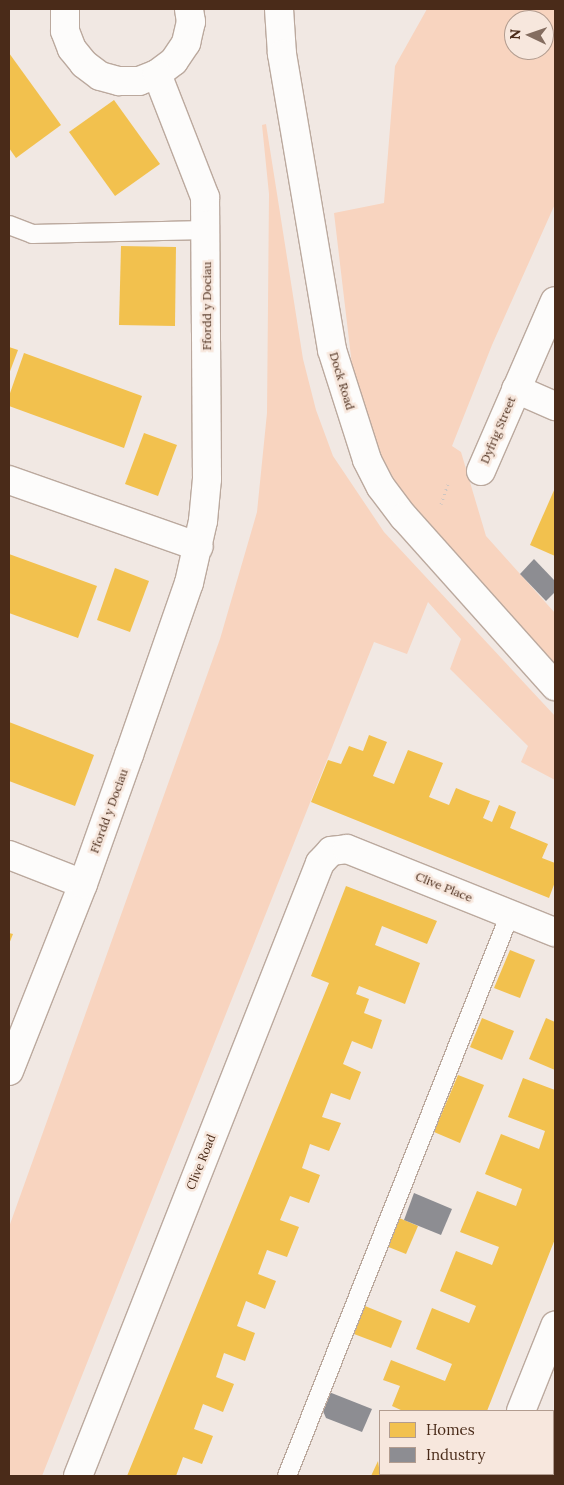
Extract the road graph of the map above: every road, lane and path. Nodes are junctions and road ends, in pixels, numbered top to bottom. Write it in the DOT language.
graph roads {
  1 [pos="189,9"];
  2 [pos="279,9"];
  3 [pos="61,10"];
  4 [pos="157,74"];
  5 [pos="9,225"];
  6 [pos="206,230"];
  7 [pos="555,301"];
  8 [pos="516,389"];
  9 [pos="555,406"];
  10 [pos="481,471"];
  11 [pos="451,478"];
  12 [pos="9,480"];
  13 [pos="427,543"];
  14 [pos="198,547"];
  15 [pos="555,686"];
  16 [pos="331,851"];
  17 [pos="9,855"];
  18 [pos="83,884"];
  19 [pos="510,914"];
  20 [pos="555,932"];
  21 [pos="9,1071"];
  22 [pos="555,1326"];
  23 [pos="521,1410"];
  24 [pos="78,1476"];
  25 [pos="287,1476"];
  1 -- 4 [label="street"];
  2 -- 13 [label="street, Dock Road"];
  3 -- 4 [label="street"];
  4 -- 6 [label="street, Ffordd y Dociau"];
  5 -- 6 [label="lane"];
  6 -- 14 [label="street, Ffordd y Dociau"];
  7 -- 8 [label="street, Dyfrig Street"];
  8 -- 9 [label="street, Dyfrig Street"];
  8 -- 10 [label="street, Dyfrig Street"];
  11 -- 13 [label="path"];
  12 -- 14 [label="street"];
  13 -- 15 [label="street, Dock Road"];
  14 -- 18 [label="street, Ffordd y Dociau"];
  16 -- 19 [label="street, Clive Place"];
  16 -- 24 [label="street, Clive Road"];
  17 -- 18 [label="street"];
  18 -- 21 [label="street, Ffordd y Dociau"];
  19 -- 20 [label="street, Clive Place"];
  19 -- 25 [label="lane"];
  22 -- 23 [label="street"];
}
